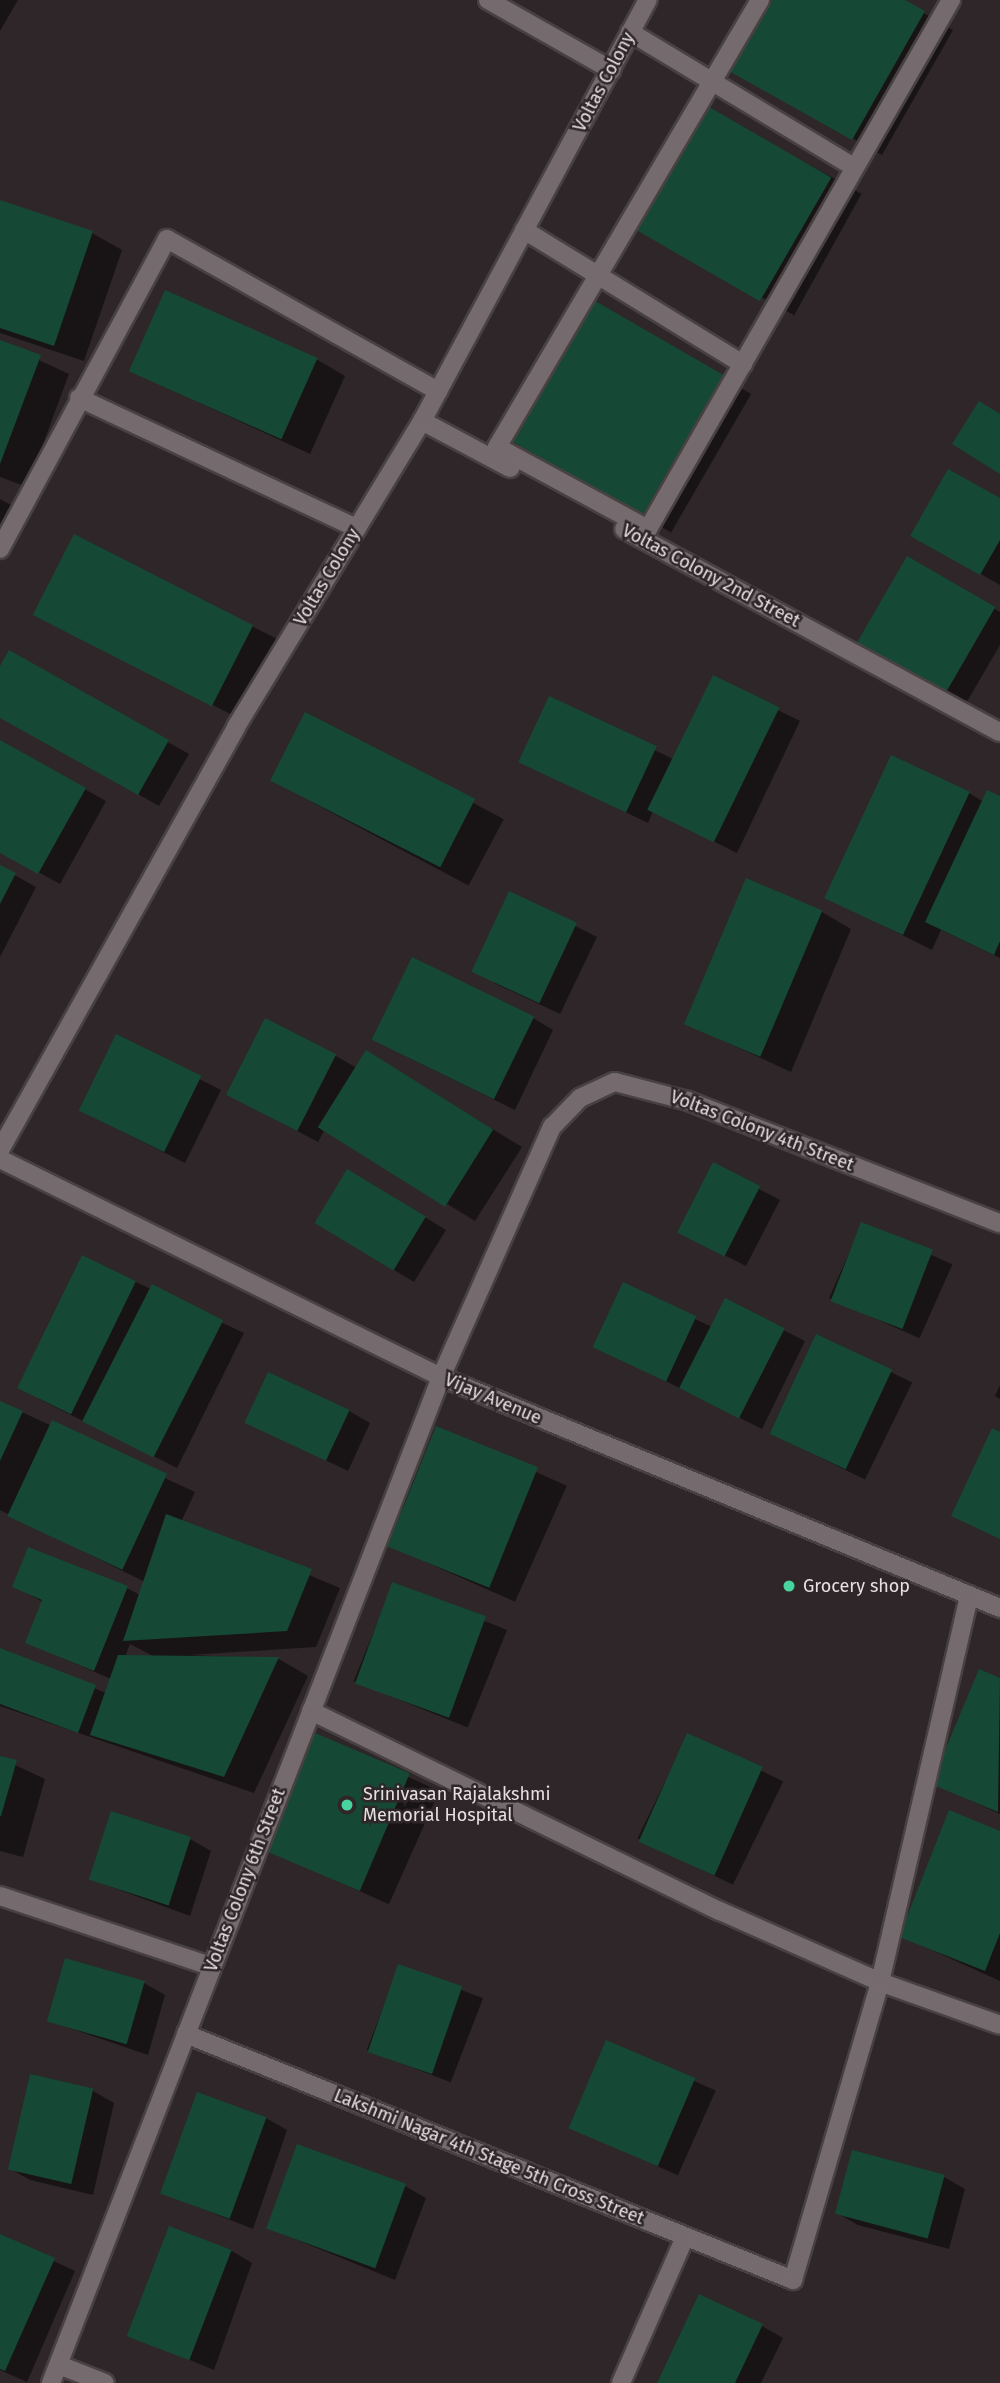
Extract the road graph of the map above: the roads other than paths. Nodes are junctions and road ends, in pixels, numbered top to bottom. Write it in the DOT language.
graph roads {
  1 [pos="488,0"];
  2 [pos="648,0"];
  3 [pos="760,0"];
  4 [pos="951,0"];
  5 [pos="630,32"];
  6 [pos="611,70"];
  7 [pos="711,83"];
  8 [pos="854,167"];
  9 [pos="524,230"];
  10 [pos="598,275"];
  11 [pos="743,364"];
  12 [pos="438,391"];
  13 [pos="79,398"];
  14 [pos="422,421"];
  15 [pos="357,528"];
  16 [pos="0,550"];
  17 [pos="1000,732"];
  18 [pos="0,1150"];
  19 [pos="0,1159"];
  20 [pos="1000,1223"];
  21 [pos="441,1377"];
  22 [pos="969,1595"];
  23 [pos="1000,1608"];
  24 [pos="311,1711"];
  25 [pos="0,1896"];
  26 [pos="211,1966"];
  27 [pos="880,1982"];
  28 [pos="1000,2025"];
  29 [pos="186,2034"];
  30 [pos="685,2237"];
  31 [pos="59,2365"];
  32 [pos="51,2383"];
  33 [pos="105,2383"];
  34 [pos="621,2383"];
  1 -- 6 [label="street"];
  2 -- 5 [label="street, Voltas Colony"];
  3 -- 7 [label="street"];
  4 -- 8 [label="street"];
  5 -- 6 [label="street, Voltas Colony"];
  5 -- 7 [label="street"];
  6 -- 9 [label="street, Voltas Colony"];
  7 -- 8 [label="street"];
  7 -- 10 [label="street"];
  8 -- 11 [label="street"];
  9 -- 10 [label="street"];
  9 -- 12 [label="street, Voltas Colony"];
  10 -- 11 [label="street"];
  10 -- 11 [label="street"];
  12 -- 13 [label="street"];
  12 -- 14 [label="street, Voltas Colony"];
  13 -- 15 [label="street"];
  13 -- 16 [label="street"];
  14 -- 15 [label="street, Voltas Colony"];
  14 -- 17 [label="street, Voltas Colony 2nd Street"];
  15 -- 18 [label="street, Voltas Colony"];
  19 -- 21 [label="street, Vijay Avenue"];
  20 -- 21 [label="street, Voltas Colony 4th Street"];
  21 -- 22 [label="street, Vijay Avenue"];
  21 -- 24 [label="street, Voltas Colony 6th Street"];
  22 -- 23 [label="street, Vijay Avenue"];
  22 -- 27 [label="street"];
  24 -- 26 [label="street, Voltas Colony 6th Street"];
  24 -- 27 [label="street"];
  25 -- 26 [label="street"];
  26 -- 29 [label="street, Voltas Colony 6th Street"];
  27 -- 28 [label="street"];
  27 -- 30 [label="street, Lakshmi Nagar 4th Stage 5th Cross Street"];
  29 -- 30 [label="street, Lakshmi Nagar 4th Stage 5th Cross Street"];
  29 -- 31 [label="street, Voltas Colony 6th Street"];
  30 -- 34 [label="street"];
  31 -- 32 [label="street, Voltas Colony 6th Street"];
  31 -- 33 [label="street"];
}
